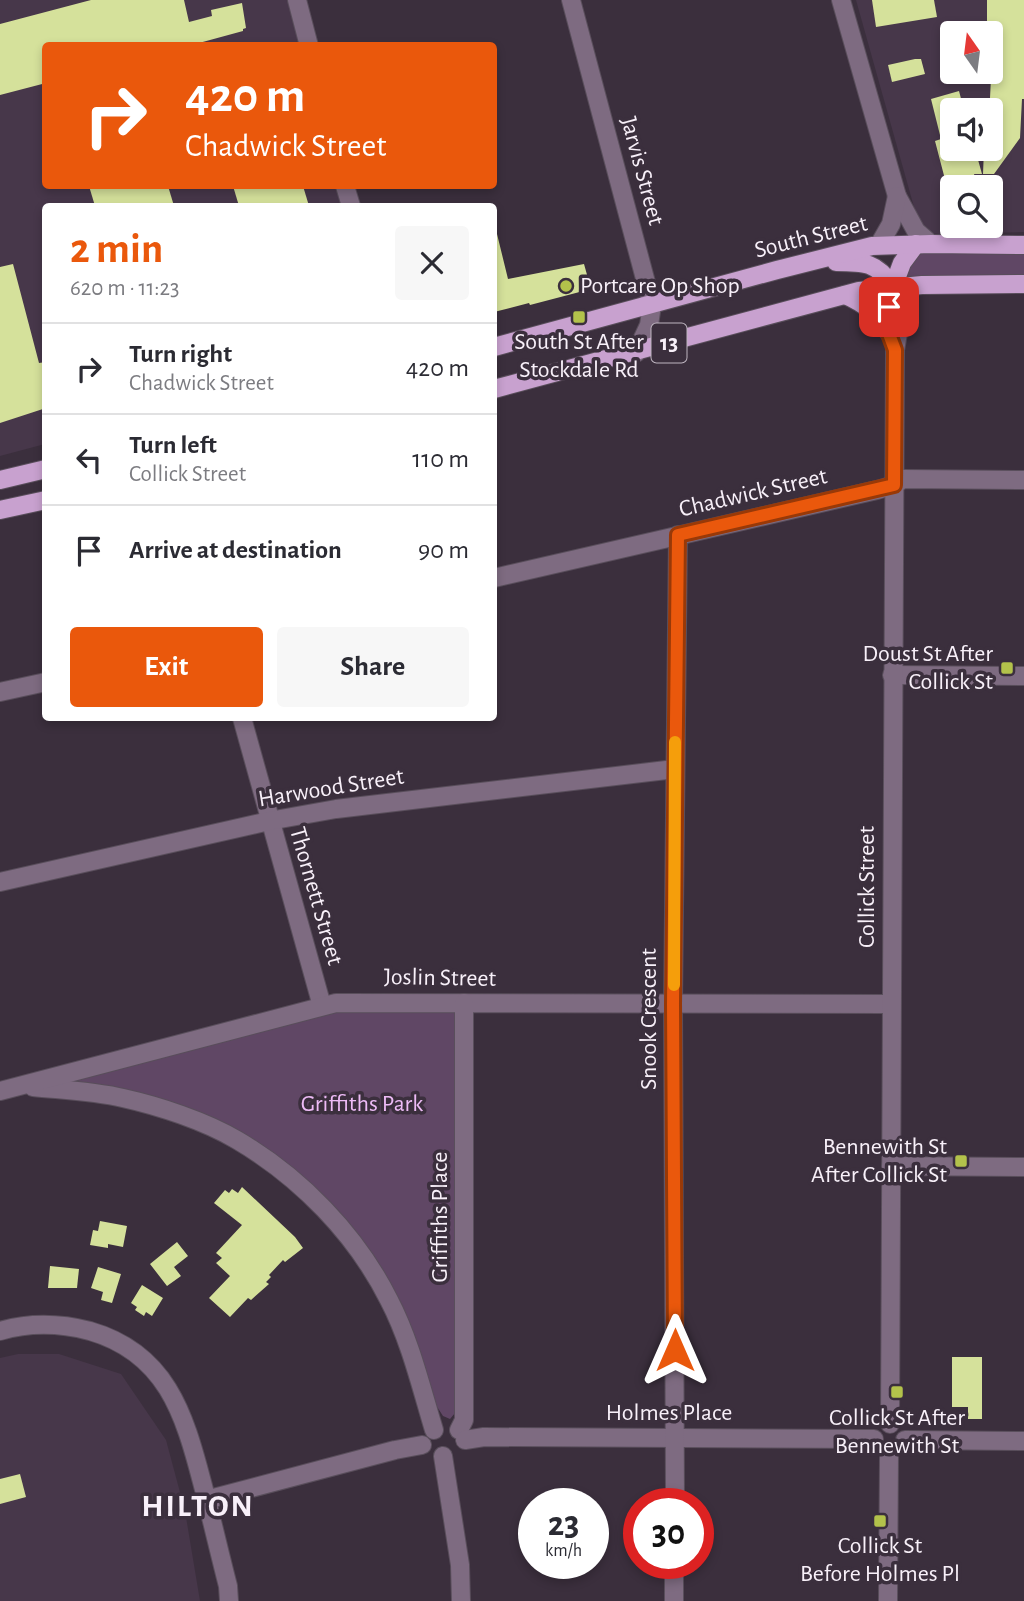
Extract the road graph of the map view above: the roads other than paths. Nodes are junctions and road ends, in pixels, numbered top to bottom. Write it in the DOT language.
graph roads {
  1 [pos="297,0"];
  2 [pos="571,0"];
  3 [pos="841,0"];
  4 [pos="308,42"];
  5 [pos="897,197"];
  6 [pos="923,244"];
  7 [pos="879,245"];
  8 [pos="1024,245"];
  9 [pos="812,261"];
  10 [pos="1024,284"];
  11 [pos="893,287"];
  12 [pos="845,295"];
  13 [pos="652,305"];
  14 [pos="892,342"];
  15 [pos="497,346"];
  16 [pos="636,353"];
  17 [pos="497,388"];
  18 [pos="42,470"];
  19 [pos="0,480"];
  20 [pos="1024,480"];
  21 [pos="894,485"];
  22 [pos="42,501"];
  23 [pos="0,510"];
  24 [pos="678,535"];
  25 [pos="497,577"];
  26 [pos="892,675"];
  27 [pos="1024,676"];
  28 [pos="42,683"];
  29 [pos="0,692"];
  30 [pos="243,721"];
  31 [pos="674,769"];
  32 [pos="269,821"];
  33 [pos="0,882"];
  34 [pos="464,1003"];
  35 [pos="673,1004"];
  36 [pos="891,1004"];
  37 [pos="322,1006"];
  38 [pos="24,1086"];
  39 [pos="0,1091"];
  40 [pos="891,1166"];
  41 [pos="1024,1167"];
  42 [pos="0,1331"];
  43 [pos="890,1424"];
  44 [pos="434,1430"];
  45 [pos="462,1435"];
  46 [pos="675,1437"];
  47 [pos="874,1439"];
  48 [pos="905,1440"];
  49 [pos="1024,1441"];
  50 [pos="422,1445"];
  51 [pos="890,1455"];
  52 [pos="443,1456"];
  53 [pos="674,1488"];
  54 [pos="206,1500"];
  55 [pos="674,1579"];
  56 [pos="229,1601"];
  57 [pos="461,1601"];
  58 [pos="674,1601"];
  59 [pos="888,1601"];
  1 -- 4 [label="street"];
  2 -- 13 [label="street, Jarvis Street"];
  3 -- 5 [label="street"];
  5 -- 6 [label="street"];
  5 -- 7 [label="street"];
  6 -- 7 [label="main road, South Street / 13"];
  6 -- 8 [label="main road, South Street / 13"];
  6 -- 11 [label="main road"];
  7 -- 9 [label="main road, South Street / 13"];
  9 -- 11 [label="main road"];
  9 -- 13 [label="main road, South Street / 13"];
  10 -- 11 [label="main road, 13"];
  11 -- 12 [label="main road, 13"];
  11 -- 14 [label="street, Collick Street"];
  12 -- 14 [label="main road"];
  12 -- 16 [label="main road, 13"];
  13 -- 15 [label="main road, South Street / 13"];
  13 -- 16 [label="street"];
  14 -- 21 [label="street, Collick Street"];
  16 -- 17 [label="main road, 13"];
  18 -- 19 [label="main road"];
  20 -- 21 [label="street, Chadwick Street"];
  21 -- 24 [label="street, Chadwick Street"];
  21 -- 26 [label="street, Collick Street"];
  22 -- 23 [label="main road"];
  24 -- 25 [label="street, Chadwick Street"];
  24 -- 31 [label="street, Snook Crescent"];
  26 -- 27 [label="street"];
  26 -- 36 [label="street, Collick Street"];
  28 -- 29 [label="street"];
  30 -- 32 [label="street, Thornett Street"];
  31 -- 32 [label="street, Harwood Street"];
  31 -- 35 [label="street, Snook Crescent"];
  32 -- 33 [label="street, Harwood Street"];
  32 -- 37 [label="street, Thornett Street"];
  34 -- 35 [label="street, Joslin Street"];
  34 -- 37 [label="street, Joslin Street"];
  34 -- 45 [label="street, Griffiths Place"];
  35 -- 36 [label="street, Joslin Street"];
  35 -- 46 [label="street, Snook Crescent"];
  36 -- 40 [label="street, Collick Street"];
  37 -- 38 [label="street, Joslin Street"];
  38 -- 39 [label="street, Joslin Street"];
  38 -- 44 [label="street"];
  40 -- 41 [label="street"];
  40 -- 43 [label="street, Collick Street"];
  42 -- 54 [label="street"];
  43 -- 47 [label="street"];
  43 -- 48 [label="street"];
  44 -- 45 [label="street"];
  44 -- 50 [label="street"];
  45 -- 46 [label="street, Holmes Place"];
  45 -- 52 [label="street"];
  46 -- 47 [label="street, Holmes Place"];
  46 -- 53 [label="street, Snook Crescent"];
  47 -- 51 [label="street"];
  48 -- 49 [label="street"];
  48 -- 51 [label="street"];
  50 -- 52 [label="street"];
  50 -- 54 [label="street"];
  51 -- 59 [label="street"];
  52 -- 57 [label="street"];
  54 -- 56 [label="street"];
  55 -- 58 [label="street"];
}
